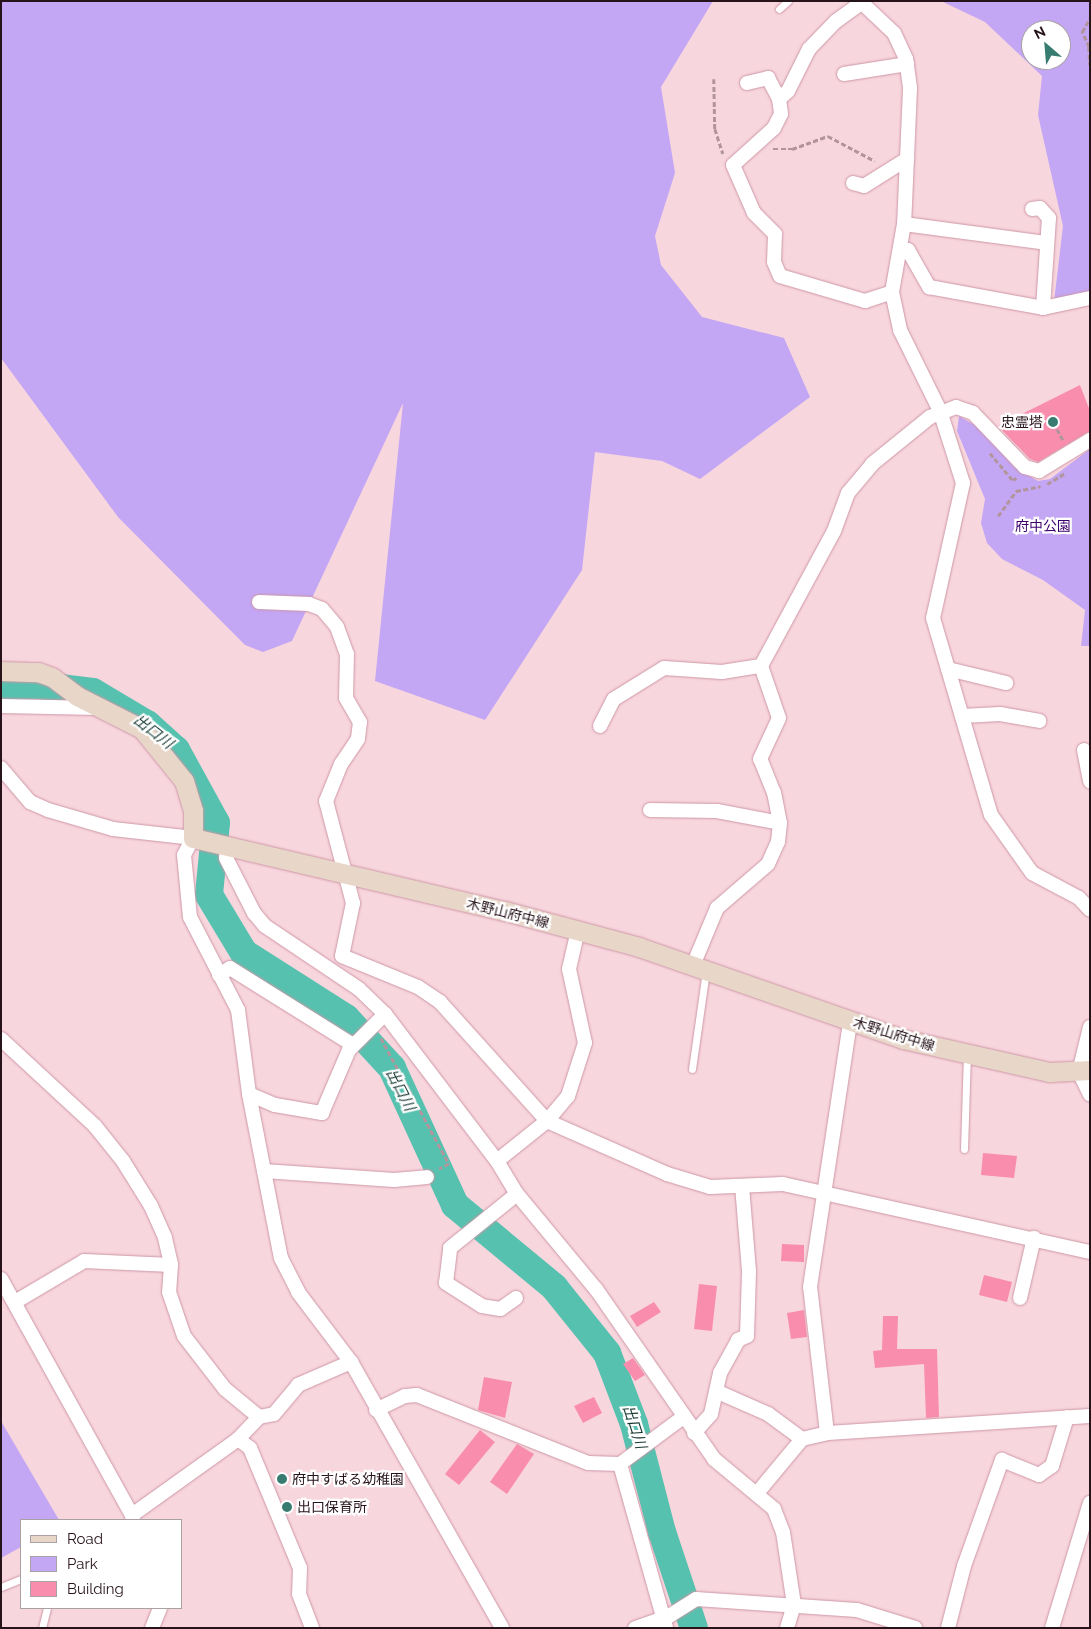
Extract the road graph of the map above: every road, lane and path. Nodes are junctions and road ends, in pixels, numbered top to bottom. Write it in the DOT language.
graph roads {
  1 [pos="788,1"];
  2 [pos="860,2"];
  3 [pos="779,9"];
  4 [pos="1090,18"];
  5 [pos="1089,46"];
  6 [pos="907,64"];
  7 [pos="1090,65"];
  8 [pos="844,74"];
  9 [pos="714,79"];
  10 [pos="747,83"];
  11 [pos="779,99"];
  12 [pos="762,138"];
  13 [pos="907,159"];
  14 [pos="879,161"];
  15 [pos="736,162"];
  16 [pos="853,183"];
  17 [pos="1032,209"];
  18 [pos="904,224"];
  19 [pos="1046,243"];
  20 [pos="900,250"];
  21 [pos="892,292"];
  22 [pos="1090,298"];
  23 [pos="1043,308"];
  24 [pos="940,411"];
  25 [pos="1057,429"];
  26 [pos="1060,434"];
  27 [pos="1090,440"];
  28 [pos="1059,480"];
  29 [pos="998,516"];
  30 [pos="259,602"];
  31 [pos="761,666"];
  32 [pos="948,669"];
  33 [pos="1,671"];
  34 [pos="1006,683"];
  35 [pos="1,706"];
  36 [pos="104,709"];
  37 [pos="962,716"];
  38 [pos="1039,721"];
  39 [pos="600,726"];
  40 [pos="1084,750"];
  41 [pos="1,768"];
  42 [pos="1090,781"];
  43 [pos="650,810"];
  44 [pos="780,823"];
  45 [pos="196,839"];
  46 [pos="227,845"];
  47 [pos="343,874"];
  48 [pos="1090,910"];
  49 [pos="578,930"];
  50 [pos="700,966"];
  51 [pos="219,975"];
  52 [pos="385,1014"];
  53 [pos="850,1021"];
  54 [pos="373,1024"];
  55 [pos="1090,1027"];
  56 [pos="1,1039"];
  57 [pos="353,1045"];
  58 [pos="967,1054"];
  59 [pos="692,1070"];
  60 [pos="1084,1071"];
  61 [pos="249,1094"];
  62 [pos="1090,1095"];
  63 [pos="547,1121"];
  64 [pos="964,1149"];
  65 [pos="497,1161"];
  66 [pos="449,1164"];
  67 [pos="264,1171"];
  68 [pos="427,1176"];
  69 [pos="742,1186"];
  70 [pos="517,1194"];
  71 [pos="826,1194"];
  72 [pos="1034,1238"];
  73 [pos="1090,1252"];
  74 [pos="171,1265"];
  75 [pos="1,1279"];
  76 [pos="516,1298"];
  77 [pos="1020,1298"];
  78 [pos="15,1302"];
  79 [pos="351,1362"];
  80 [pos="718,1392"];
  81 [pos="376,1410"];
  82 [pos="1067,1416"];
  83 [pos="1090,1416"];
  84 [pos="259,1417"];
  85 [pos="682,1418"];
  86 [pos="827,1433"];
  87 [pos="694,1434"];
  88 [pos="238,1439"];
  89 [pos="802,1439"];
  90 [pos="620,1464"];
  91 [pos="758,1492"];
  92 [pos="1090,1503"];
  93 [pos="131,1518"];
  94 [pos="20,1579"];
  95 [pos="1,1587"];
  96 [pos="794,1605"];
  97 [pos="47,1609"];
  98 [pos="160,1609"];
  99 [pos="666,1620"];
  100 [pos="42,1628"];
  101 [pos="152,1628"];
  102 [pos="312,1628"];
  103 [pos="502,1628"];
  104 [pos="635,1628"];
  105 [pos="787,1628"];
  106 [pos="915,1628"];
  107 [pos="948,1628"];
  108 [pos="1052,1628"];
  1 -- 3 [label="lane"];
  2 -- 6 [label="street"];
  2 -- 11 [label="street"];
  4 -- 5 [label="path"];
  5 -- 7 [label="path"];
  6 -- 8 [label="street"];
  6 -- 13 [label="street"];
  9 -- 15 [label="path"];
  10 -- 11 [label="street"];
  11 -- 12 [label="street"];
  12 -- 14 [label="path"];
  12 -- 15 [label="street"];
  13 -- 16 [label="street"];
  13 -- 18 [label="street"];
  15 -- 21 [label="street"];
  17 -- 19 [label="street"];
  18 -- 19 [label="street"];
  18 -- 20 [label="street"];
  19 -- 23 [label="street"];
  20 -- 21 [label="street"];
  20 -- 23 [label="street"];
  21 -- 24 [label="street"];
  22 -- 23 [label="street"];
  24 -- 27 [label="street"];
  24 -- 31 [label="street"];
  24 -- 32 [label="street"];
  25 -- 26 [label="path"];
  28 -- 29 [label="path"];
  30 -- 47 [label="street"];
  31 -- 39 [label="street"];
  31 -- 44 [label="street"];
  32 -- 34 [label="street"];
  32 -- 37 [label="street"];
  33 -- 36 [label="main road"];
  35 -- 36 [label="street"];
  36 -- 45 [label="main road"];
  37 -- 38 [label="street"];
  37 -- 48 [label="street"];
  40 -- 42 [label="street"];
  41 -- 45 [label="street"];
  43 -- 44 [label="street"];
  44 -- 50 [label="street"];
  45 -- 46 [label="main road, 木野山府中線"];
  45 -- 51 [label="street"];
  46 -- 47 [label="main road, 木野山府中線"];
  46 -- 52 [label="street"];
  47 -- 49 [label="main road, 木野山府中線"];
  47 -- 63 [label="street"];
  49 -- 50 [label="main road, 木野山府中線"];
  49 -- 63 [label="street"];
  50 -- 53 [label="main road, 木野山府中線"];
  50 -- 59 [label="lane"];
  51 -- 57 [label="street"];
  51 -- 61 [label="street"];
  52 -- 54 [label="street"];
  52 -- 65 [label="street"];
  53 -- 58 [label="main road, 木野山府中線"];
  53 -- 71 [label="street"];
  54 -- 57 [label="street"];
  54 -- 66 [label="path"];
  55 -- 60 [label="street"];
  56 -- 74 [label="street"];
  57 -- 61 [label="street"];
  58 -- 60 [label="main road, 木野山府中線"];
  58 -- 64 [label="lane"];
  60 -- 62 [label="street"];
  61 -- 67 [label="street"];
  63 -- 65 [label="street"];
  63 -- 69 [label="street"];
  65 -- 70 [label="street"];
  67 -- 68 [label="street"];
  67 -- 79 [label="street"];
  69 -- 71 [label="street"];
  69 -- 80 [label="street"];
  70 -- 76 [label="street"];
  70 -- 85 [label="street"];
  71 -- 72 [label="street"];
  71 -- 86 [label="street"];
  72 -- 73 [label="street"];
  72 -- 77 [label="street"];
  74 -- 78 [label="street"];
  74 -- 84 [label="street"];
  75 -- 78 [label="street"];
  78 -- 93 [label="street"];
  79 -- 81 [label="street"];
  79 -- 84 [label="street"];
  80 -- 87 [label="street"];
  80 -- 89 [label="street"];
  81 -- 90 [label="street"];
  81 -- 103 [label="street"];
  82 -- 83 [label="street"];
  82 -- 86 [label="street"];
  82 -- 107 [label="street"];
  84 -- 88 [label="street"];
  85 -- 87 [label="street"];
  85 -- 90 [label="street"];
  86 -- 89 [label="street"];
  87 -- 91 [label="street"];
  88 -- 93 [label="street"];
  88 -- 102 [label="street"];
  89 -- 91 [label="street"];
  90 -- 99 [label="street"];
  91 -- 96 [label="street"];
  92 -- 108 [label="street"];
  94 -- 95 [label="lane"];
  96 -- 99 [label="street"];
  96 -- 105 [label="street"];
  96 -- 106 [label="street"];
  97 -- 100 [label="lane"];
  98 -- 101 [label="street"];
  99 -- 104 [label="street"];
}
